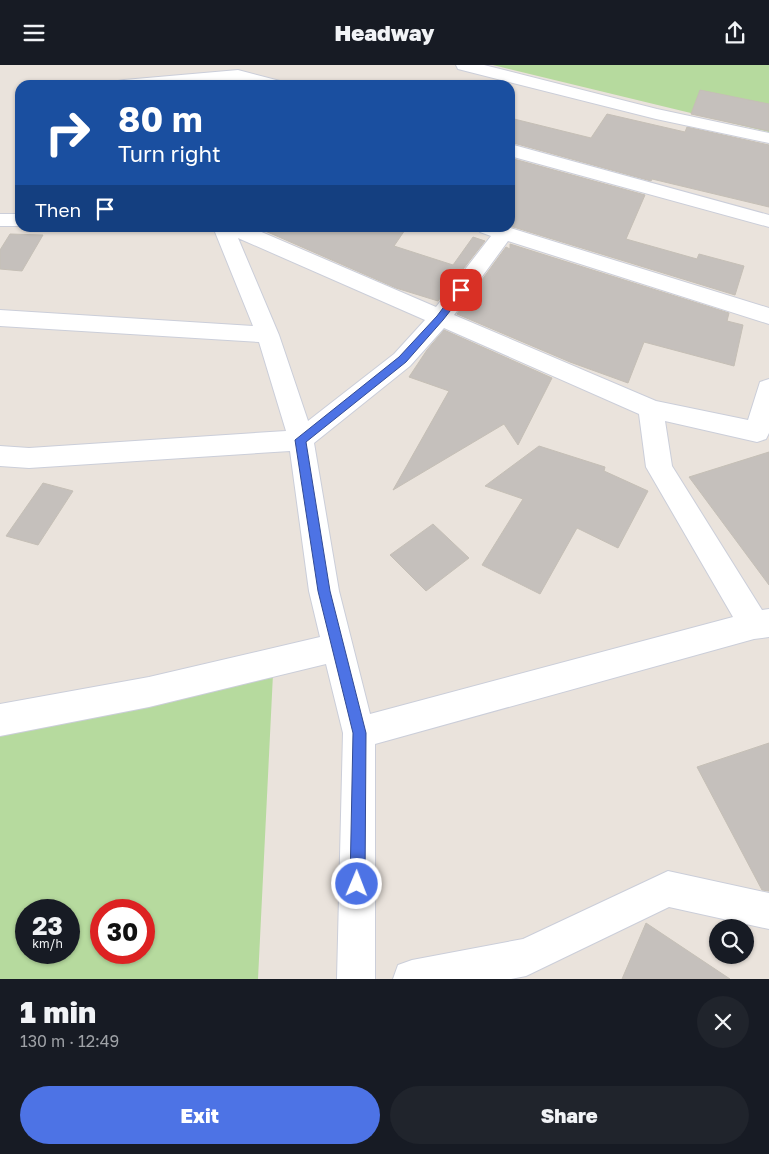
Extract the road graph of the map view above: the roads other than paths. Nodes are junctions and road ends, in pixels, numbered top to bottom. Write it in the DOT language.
graph roads {
  1 [pos="464,65"];
  2 [pos="123,80"];
  3 [pos="256,80"];
  4 [pos="769,138"];
  5 [pos="515,150"];
  6 [pos="0,220"];
  7 [pos="15,220"];
  8 [pos="769,221"];
  9 [pos="225,232"];
  10 [pos="242,232"];
  11 [pos="494,232"];
  12 [pos="501,232"];
  13 [pos="769,316"];
  14 [pos="0,318"];
  15 [pos="440,318"];
  16 [pos="268,335"];
  17 [pos="769,388"];
  18 [pos="651,409"];
  19 [pos="301,440"];
  20 [pos="0,456"];
  21 [pos="761,624"];
  22 [pos="338,647"];
  23 [pos="0,720"];
  24 [pos="359,733"];
  25 [pos="769,911"];
  26 [pos="356,979"];
  27 [pos="412,979"];
  1 -- 4 [label="street"];
  2 -- 3 [label="street"];
  5 -- 8 [label="street"];
  6 -- 7 [label="street"];
  9 -- 16 [label="street"];
  10 -- 15 [label="street"];
  11 -- 15 [label="street"];
  12 -- 13 [label="street"];
  14 -- 16 [label="street"];
  15 -- 18 [label="street"];
  15 -- 19 [label="street"];
  16 -- 19 [label="street"];
  17 -- 18 [label="street"];
  18 -- 21 [label="street"];
  19 -- 20 [label="street"];
  19 -- 22 [label="street"];
  21 -- 24 [label="street"];
  22 -- 23 [label="street"];
  22 -- 24 [label="street"];
  24 -- 26 [label="street"];
  25 -- 27 [label="street"];
}
